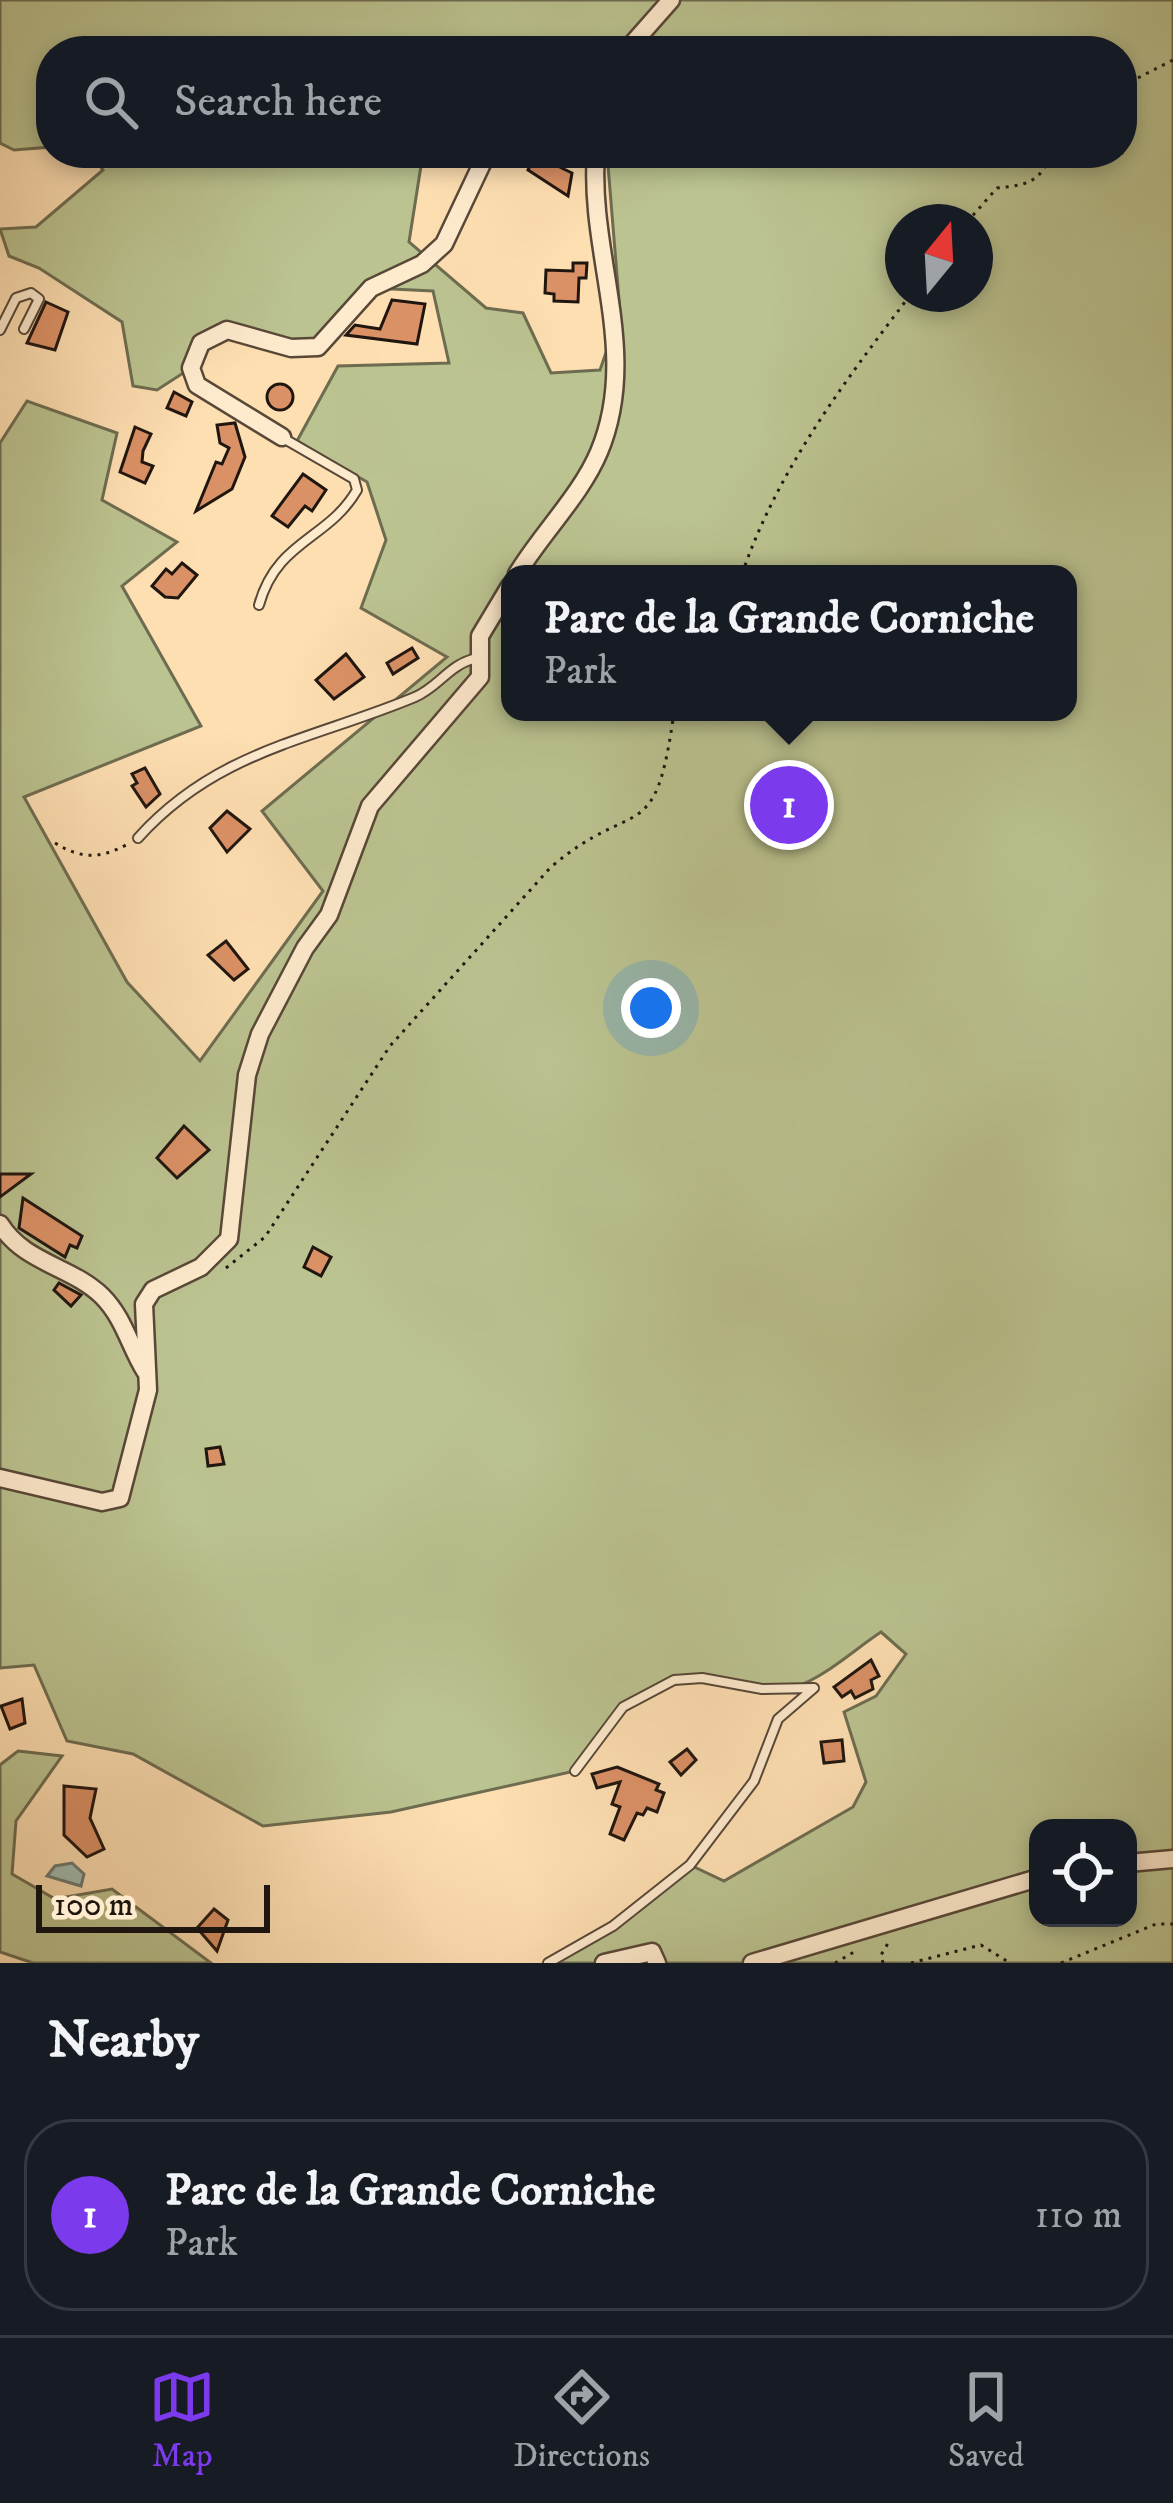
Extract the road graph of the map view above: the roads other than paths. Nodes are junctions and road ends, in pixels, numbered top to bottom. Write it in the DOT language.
graph roads {
  1 [pos="671,0"];
  2 [pos="639,36"];
  3 [pos="480,168"];
  4 [pos="597,168"];
  5 [pos="24,329"];
  6 [pos="0,330"];
  7 [pos="282,437"];
  8 [pos="523,565"];
  9 [pos="501,601"];
  10 [pos="260,605"];
  11 [pos="476,658"];
  12 [pos="138,838"];
  13 [pos="0,1224"];
  14 [pos="150,1372"];
  15 [pos="0,1478"];
  16 [pos="574,1771"];
  17 [pos="1173,1859"];
  18 [pos="1137,1862"];
  19 [pos="1029,1881"];
  20 [pos="548,1963"];
  21 [pos="604,1963"];
  22 [pos="657,1963"];
  23 [pos="752,1963"];
  1 -- 2 [label="street"];
  3 -- 7 [label="street"];
  4 -- 8 [label="street"];
  5 -- 6 [label="lane"];
  7 -- 10 [label="lane"];
  9 -- 11 [label="street"];
  11 -- 12 [label="lane"];
  11 -- 14 [label="street"];
  13 -- 14 [label="street"];
  14 -- 15 [label="street"];
  16 -- 20 [label="lane"];
  17 -- 18 [label="street"];
  19 -- 23 [label="street"];
  21 -- 22 [label="street"];
}
